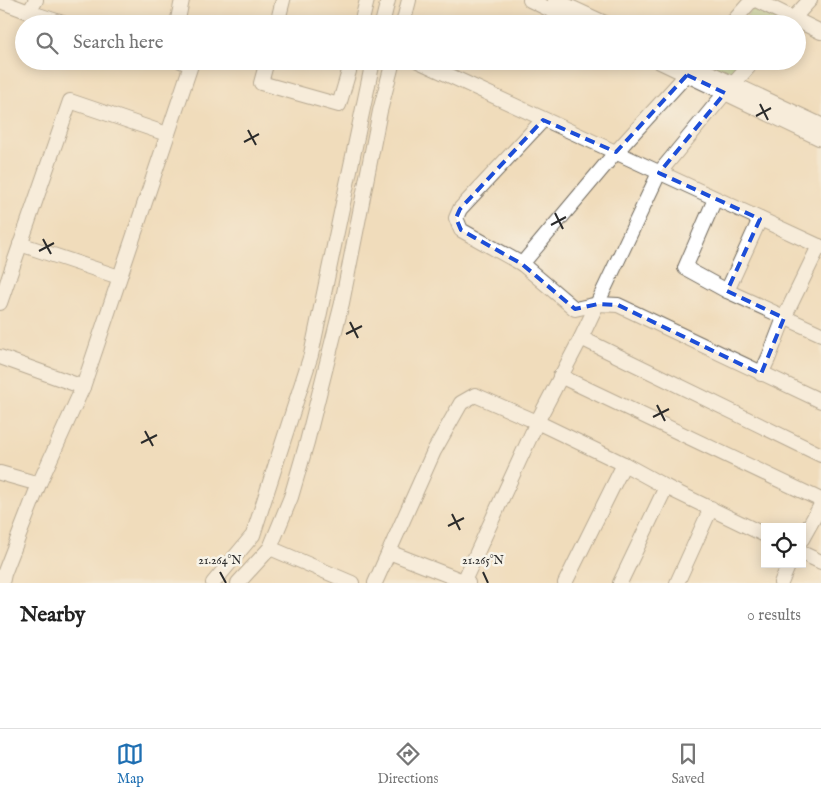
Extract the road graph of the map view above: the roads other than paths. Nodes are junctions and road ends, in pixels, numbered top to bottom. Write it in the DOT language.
graph roads {
  1 [pos="182,0"];
  2 [pos="283,0"];
  3 [pos="367,0"];
  4 [pos="388,0"];
  5 [pos="409,0"];
  6 [pos="530,0"];
  7 [pos="555,0"];
  8 [pos="752,0"];
  9 [pos="756,0"];
  10 [pos="810,0"];
  11 [pos="0,1"];
  12 [pos="33,6"];
  13 [pos="50,15"];
  14 [pos="179,15"];
  15 [pos="279,15"];
  16 [pos="363,15"];
  17 [pos="384,15"];
  18 [pos="405,15"];
  19 [pos="561,15"];
  20 [pos="588,15"];
  21 [pos="739,15"];
  22 [pos="781,15"];
  23 [pos="796,15"];
  24 [pos="806,26"];
  25 [pos="821,32"];
  26 [pos="188,70"];
  27 [pos="265,70"];
  28 [pos="349,70"];
  29 [pos="371,70"];
  30 [pos="391,70"];
  31 [pos="437,70"];
  32 [pos="688,70"];
  33 [pos="699,70"];
  34 [pos="746,70"];
  35 [pos="730,89"];
  36 [pos="543,120"];
  37 [pos="821,126"];
  38 [pos="161,132"];
  39 [pos="821,139"];
  40 [pos="616,152"];
  41 [pos="659,173"];
  42 [pos="715,199"];
  43 [pos="760,220"];
  44 [pos="20,244"];
  45 [pos="820,247"];
  46 [pos="522,264"];
  47 [pos="119,277"];
  48 [pos="727,291"];
  49 [pos="0,303"];
  50 [pos="598,304"];
  51 [pos="784,318"];
  52 [pos="821,334"];
  53 [pos="581,338"];
  54 [pos="0,357"];
  55 [pos="761,374"];
  56 [pos="560,376"];
  57 [pos="83,387"];
  58 [pos="821,401"];
  59 [pos="537,422"];
  60 [pos="821,455"];
  61 [pos="624,464"];
  62 [pos="0,473"];
  63 [pos="39,484"];
  64 [pos="666,487"];
  65 [pos="821,500"];
  66 [pos="821,505"];
  67 [pos="711,508"];
  68 [pos="806,532"];
  69 [pos="761,533"];
  70 [pos="270,548"];
  71 [pos="389,552"];
  72 [pos="806,555"];
  73 [pos="821,562"];
  74 [pos="787,568"];
  75 [pos="466,582"];
  76 [pos="2,583"];
  77 [pos="213,583"];
  78 [pos="238,583"];
  79 [pos="352,583"];
  80 [pos="375,583"];
  81 [pos="565,583"];
  82 [pos="620,583"];
  83 [pos="677,583"];
  84 [pos="781,583"];
  1 -- 14 [label="street"];
  2 -- 15 [label="street"];
  3 -- 16 [label="street"];
  4 -- 17 [label="street"];
  5 -- 18 [label="street"];
  6 -- 19 [label="street"];
  7 -- 20 [label="street"];
  8 -- 21 [label="street"];
  9 -- 22 [label="street"];
  10 -- 23 [label="street"];
  11 -- 12 [label="street"];
  12 -- 13 [label="street"];
  24 -- 25 [label="street"];
  26 -- 47 [label="street"];
  27 -- 28 [label="street"];
  29 -- 77 [label="street"];
  30 -- 70 [label="street"];
  31 -- 36 [label="street"];
  32 -- 40 [label="street"];
  33 -- 35 [label="street"];
  34 -- 35 [label="street"];
  35 -- 37 [label="street"];
  35 -- 39 [label="street"];
  35 -- 41 [label="street"];
  36 -- 40 [label="street"];
  36 -- 46 [label="street"];
  38 -- 44 [label="street"];
  40 -- 41 [label="street"];
  40 -- 46 [label="street"];
  41 -- 42 [label="street"];
  41 -- 50 [label="street"];
  42 -- 43 [label="street"];
  42 -- 48 [label="street"];
  43 -- 45 [label="street"];
  43 -- 48 [label="street"];
  44 -- 47 [label="street"];
  44 -- 49 [label="street"];
  45 -- 51 [label="street"];
  46 -- 50 [label="street"];
  47 -- 57 [label="street"];
  48 -- 51 [label="street"];
  50 -- 53 [label="street"];
  50 -- 55 [label="street"];
  51 -- 52 [label="street"];
  51 -- 55 [label="street"];
  53 -- 56 [label="street"];
  53 -- 60 [label="street"];
  54 -- 57 [label="street"];
  55 -- 58 [label="street"];
  56 -- 59 [label="street"];
  56 -- 65 [label="street"];
  57 -- 63 [label="street"];
  59 -- 61 [label="street"];
  59 -- 71 [label="street"];
  59 -- 75 [label="street"];
  61 -- 64 [label="street"];
  61 -- 81 [label="street"];
  62 -- 63 [label="street"];
  63 -- 76 [label="street"];
  64 -- 67 [label="street"];
  64 -- 82 [label="street"];
  66 -- 68 [label="street"];
  67 -- 69 [label="street"];
  67 -- 83 [label="street"];
  70 -- 78 [label="street"];
  70 -- 79 [label="street"];
  71 -- 75 [label="street"];
  71 -- 80 [label="street"];
  72 -- 73 [label="street"];
  74 -- 84 [label="street"];
}
